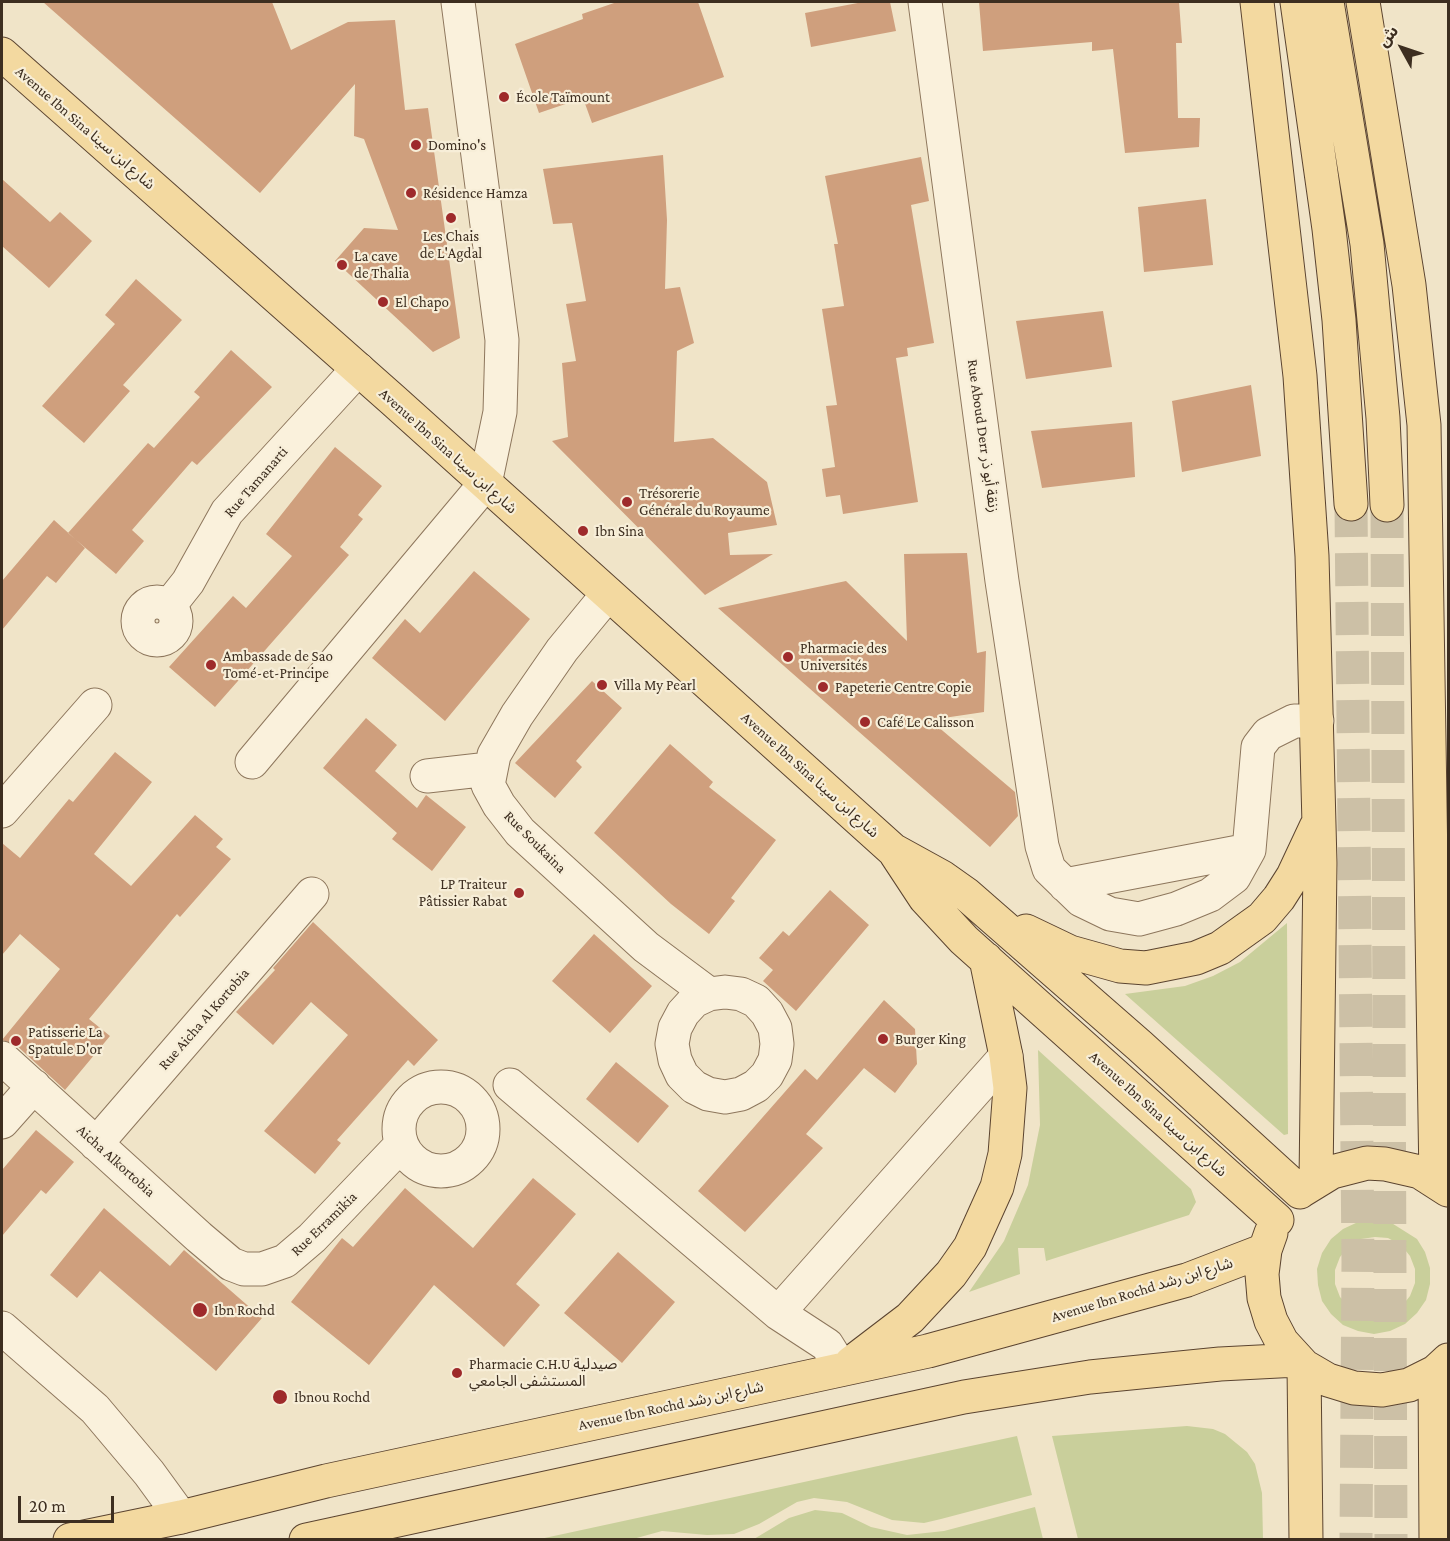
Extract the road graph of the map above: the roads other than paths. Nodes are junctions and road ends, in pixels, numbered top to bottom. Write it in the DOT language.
graph roads {
  1 [pos="458,2"];
  2 [pos="925,2"];
  3 [pos="1257,2"];
  4 [pos="1297,2"];
  5 [pos="1328,2"];
  6 [pos="1363,2"];
  7 [pos="5,65"];
  8 [pos="358,369"];
  9 [pos="485,484"];
  10 [pos="1351,504"];
  11 [pos="1387,505"];
  12 [pos="608,594"];
  13 [pos="169,606"];
  14 [pos="95,705"];
  15 [pos="1317,721"];
  16 [pos="252,762"];
  17 [pos="489,769"];
  18 [pos="427,776"];
  19 [pos="2,811"];
  20 [pos="1319,820"];
  21 [pos="893,850"];
  22 [pos="1249,850"];
  23 [pos="1057,877"];
  24 [pos="312,894"];
  25 [pos="987,912"];
  26 [pos="986,959"];
  27 [pos="709,994"];
  28 [pos="1441,1017"];
  29 [pos="1006,1056"];
  30 [pos="2,1058"];
  31 [pos="510,1085"];
  32 [pos="34,1086"];
  33 [pos="2,1122"];
  34 [pos="96,1144"];
  35 [pos="401,1145"];
  36 [pos="1442,1185"];
  37 [pos="1308,1187"];
  38 [pos="1277,1220"];
  39 [pos="1265,1251"];
  40 [pos="231,1264"];
  41 [pos="778,1313"];
  42 [pos="2,1328"];
  43 [pos="1301,1363"];
  44 [pos="1442,1366"];
  45 [pos="842,1369"];
  46 [pos="181,1517"];
  47 [pos="412,1528"];
  48 [pos="70,1539"];
  49 [pos="306,1539"];
  50 [pos="1306,1539"];
  51 [pos="1436,1539"];
  1 -- 9 [label="street"];
  2 -- 23 [label="street, Rue Aboud Derr زنقة أبو ذر"];
  3 -- 15 [label="main road"];
  4 -- 10 [label="main road"];
  5 -- 11 [label="main road"];
  6 -- 28 [label="main road"];
  7 -- 8 [label="main road, Avenue Ibn Sina شارع ابن سينا"];
  8 -- 9 [label="main road, Avenue Ibn Sina شارع ابن سينا"];
  8 -- 13 [label="street, Rue Tamanarti"];
  9 -- 12 [label="main road, Avenue Ibn Sina شارع ابن سينا"];
  9 -- 16 [label="street"];
  12 -- 17 [label="street"];
  12 -- 21 [label="main road, Avenue Ibn Sina شارع ابن سينا"];
  14 -- 19 [label="street"];
  15 -- 20 [label="main road"];
  15 -- 22 [label="street"];
  17 -- 18 [label="street"];
  17 -- 27 [label="street, Rue Soukaina"];
  20 -- 25 [label="main road"];
  20 -- 37 [label="main road"];
  21 -- 25 [label="main road, Avenue Ibn Sina شارع ابن سينا"];
  21 -- 26 [label="main road, Avenue Ibn Sina شارع ابن سينا"];
  22 -- 23 [label="street"];
  22 -- 23 [label="street"];
  24 -- 34 [label="street, Rue Aicha Al Kortobia"];
  25 -- 37 [label="main road, Avenue Ibn Sina شارع ابن سينا"];
  26 -- 29 [label="main road"];
  26 -- 38 [label="main road, Avenue Ibn Sina شارع ابن سينا"];
  28 -- 36 [label="main road"];
  29 -- 41 [label="street"];
  29 -- 45 [label="main road"];
  30 -- 32 [label="street, Aicha Alkortobia"];
  31 -- 41 [label="street"];
  32 -- 33 [label="street"];
  32 -- 34 [label="street, Aicha Alkortobia"];
  34 -- 40 [label="street, Aicha Alkortobia"];
  35 -- 40 [label="street, Rue Erramikia"];
  36 -- 37 [label="main road"];
  37 -- 38 [label="main road"];
  38 -- 39 [label="main road"];
  39 -- 43 [label="main road"];
  39 -- 45 [label="main road, Avenue Ibn Rochd شارع ابن رشد"];
  41 -- 45 [label="street"];
  42 -- 46 [label="street"];
  43 -- 44 [label="main road"];
  43 -- 47 [label="main road"];
  43 -- 50 [label="main road"];
  44 -- 51 [label="main road"];
  45 -- 46 [label="main road, Avenue Ibn Rochd شارع ابن رشد"];
  46 -- 48 [label="main road, Avenue Ibn Rochd شارع ابن رشد"];
  47 -- 49 [label="main road"];
}
